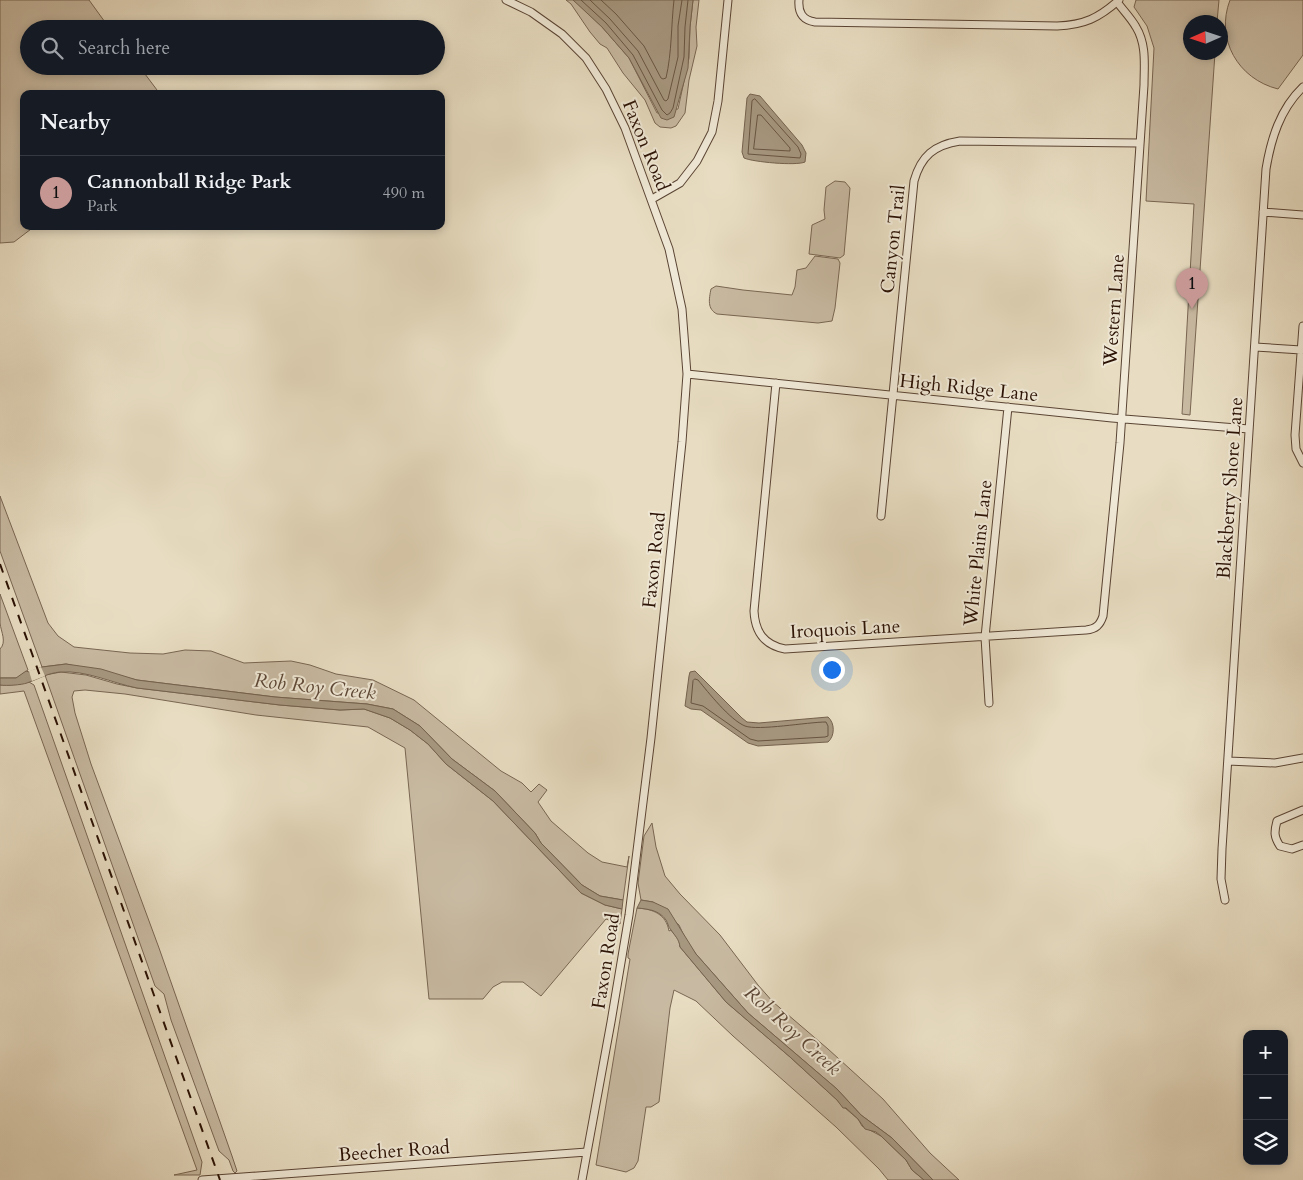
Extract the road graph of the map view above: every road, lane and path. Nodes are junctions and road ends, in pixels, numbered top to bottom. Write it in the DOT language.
graph roads {
  1 [pos="506,0"];
  2 [pos="728,0"];
  3 [pos="799,0"];
  4 [pos="1118,1"];
  5 [pos="1303,87"];
  6 [pos="1139,143"];
  7 [pos="652,199"];
  8 [pos="1264,212"];
  9 [pos="1303,215"];
  10 [pos="1303,326"];
  11 [pos="1254,347"];
  12 [pos="1301,350"];
  13 [pos="687,374"];
  14 [pos="776,383"];
  15 [pos="892,395"];
  16 [pos="1008,407"];
  17 [pos="1122,419"];
  18 [pos="1249,429"];
  19 [pos="1303,463"];
  20 [pos="881,516"];
  21 [pos="1099,625"];
  22 [pos="985,637"];
  23 [pos="989,703"];
  24 [pos="1303,758"];
  25 [pos="1228,760"];
  26 [pos="1303,810"];
  27 [pos="1303,845"];
  28 [pos="1225,900"];
  29 [pos="587,1152"];
  30 [pos="202,1180"];
  31 [pos="582,1180"];
  1 -- 7 [label="street, Faxon Road"];
  2 -- 7 [label="street"];
  3 -- 4 [label="street"];
  4 -- 6 [label="street, Western Lane"];
  5 -- 8 [label="street, Blackberry Shore Lane"];
  6 -- 15 [label="street, Canyon Trail"];
  6 -- 17 [label="street, Western Lane"];
  7 -- 13 [label="street, Faxon Road"];
  8 -- 9 [label="street"];
  8 -- 11 [label="street, Blackberry Shore Lane"];
  10 -- 12 [label="street"];
  11 -- 12 [label="street"];
  11 -- 18 [label="street, Blackberry Shore Lane"];
  12 -- 19 [label="street"];
  13 -- 14 [label="street, High Ridge Lane"];
  13 -- 29 [label="street, Faxon Road"];
  14 -- 15 [label="street, High Ridge Lane"];
  14 -- 22 [label="street, Iroquois Lane"];
  15 -- 16 [label="street, High Ridge Lane"];
  15 -- 20 [label="street, Canyon Trail"];
  16 -- 17 [label="street, High Ridge Lane"];
  16 -- 22 [label="street, White Plains Lane"];
  17 -- 18 [label="street, High Ridge Lane"];
  17 -- 21 [label="street, Western Lane"];
  18 -- 25 [label="street, Blackberry Shore Lane"];
  21 -- 22 [label="street, Iroquois Lane"];
  22 -- 23 [label="street, White Plains Lane"];
  24 -- 25 [label="street"];
  25 -- 28 [label="street, Blackberry Shore Lane"];
  26 -- 27 [label="street"];
  29 -- 30 [label="street, Beecher Road"];
  29 -- 31 [label="street, Faxon Road"];
}
